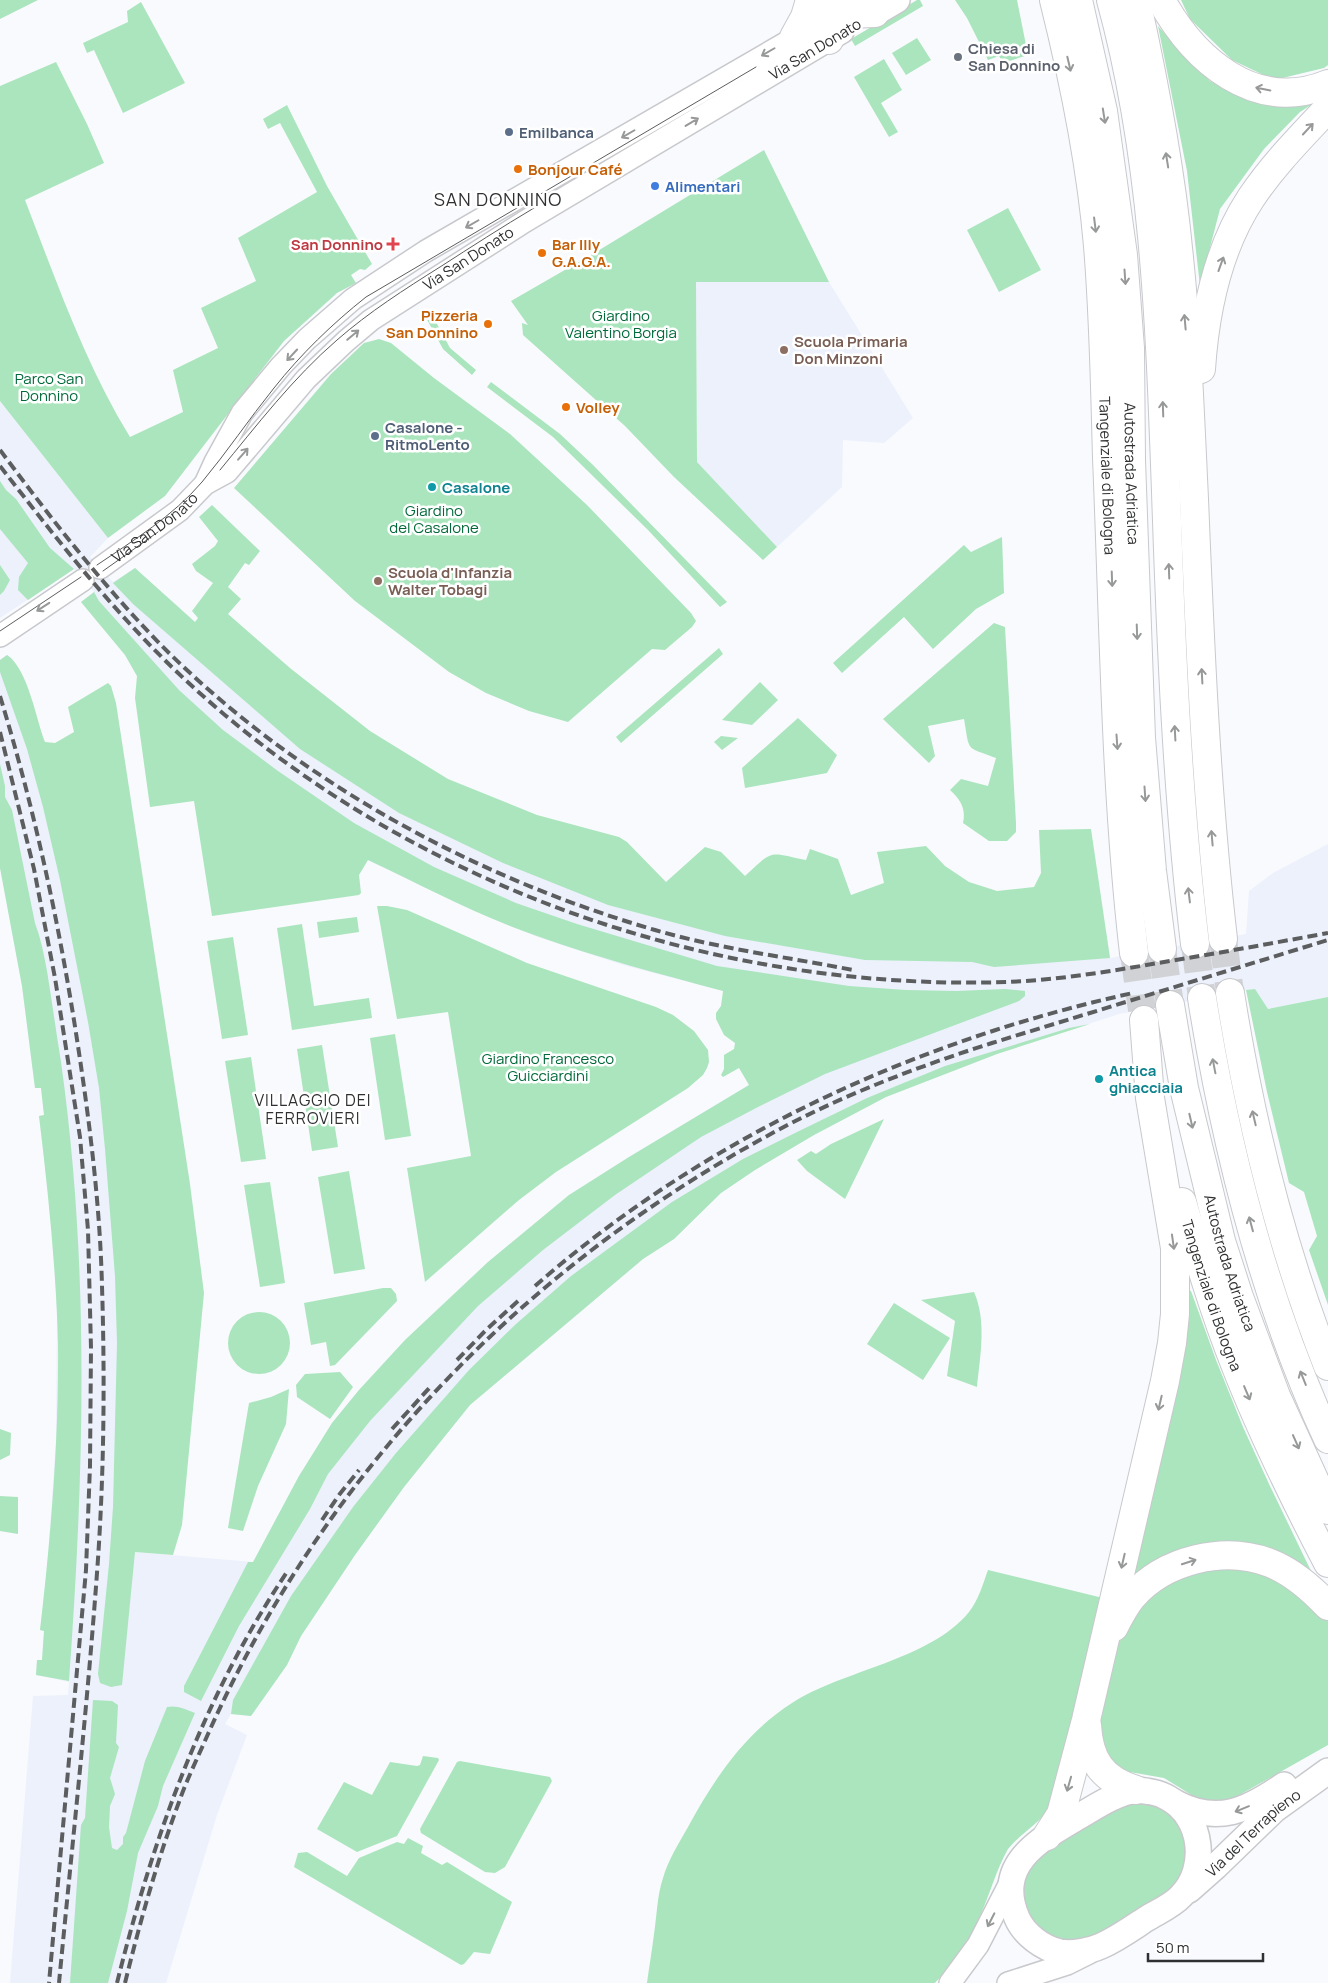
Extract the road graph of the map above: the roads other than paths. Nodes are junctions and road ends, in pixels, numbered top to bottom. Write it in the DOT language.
graph roads {
  1 [pos="810,0"];
  2 [pos="1054,0"];
  3 [pos="1078,0"];
  4 [pos="1111,0"];
  5 [pos="1136,0"];
  6 [pos="1161,0"];
  7 [pos="856,4"];
  8 [pos="794,37"];
  9 [pos="829,40"];
  10 [pos="1328,84"];
  11 [pos="1328,108"];
  12 [pos="205,484"];
  13 [pos="1194,503"];
  14 [pos="0,636"];
  15 [pos="1224,939"];
  16 [pos="1195,944"];
  17 [pos="1162,949"];
  18 [pos="1134,954"];
  19 [pos="1230,993"];
  20 [pos="1202,998"];
  21 [pos="1170,1005"];
  22 [pos="1261,1146"];
  23 [pos="1328,1332"];
  24 [pos="1328,1366"];
  25 [pos="1328,1439"];
  26 [pos="1328,1510"];
  27 [pos="1328,1564"];
  28 [pos="1328,1606"];
  29 [pos="1106,1641"];
  30 [pos="1086,1720"];
  31 [pos="1328,1756"];
  32 [pos="1328,1771"];
  33 [pos="1136,1790"];
  34 [pos="1176,1803"];
  35 [pos="1047,1836"];
  36 [pos="1013,1877"];
  37 [pos="1181,1897"];
  38 [pos="1100,1947"];
  39 [pos="950,1983"];
  40 [pos="1008,1983"];
  1 -- 8 [label="highway"];
  2 -- 18 [label="highway, Tangenziale di Bologna, one-way"];
  3 -- 17 [label="highway, Autostrada Adriatica, one-way"];
  16 -- 4 [label="highway, one-way"];
  13 -- 5 [label="highway, one-way"];
  10 -- 6 [label="highway, one-way"];
  7 -- 8 [label="main road, Via San Donato"];
  7 -- 9 [label="highway"];
  8 -- 12 [label="main road, Via San Donato, one-way"];
  12 -- 9 [label="main road, Via San Donato, one-way"];
  13 -- 11 [label="highway, one-way"];
  12 -- 14 [label="main road, Via San Donato, one-way"];
  15 -- 13 [label="highway, one-way"];
  22 -- 19 [label="highway, one-way"];
  25 -- 20 [label="highway, Autostrada Adriatica, one-way"];
  21 -- 26 [label="highway, Autostrada Adriatica, one-way"];
  22 -- 23 [label="highway"];
  22 -- 24 [label="highway"];
  27 -- 29 [label="highway, Tangenziale di Bologna"];
  29 -- 28 [label="highway, one-way"];
  29 -- 30 [label="highway"];
  30 -- 33 [label="highway"];
  30 -- 35 [label="highway, one-way"];
  31 -- 34 [label="main road, Via del Terrapieno, one-way"];
  32 -- 37 [label="main road, Via del Terrapieno"];
  33 -- 34 [label="main road"];
  33 -- 35 [label="main road"];
  34 -- 37 [label="main road"];
  35 -- 36 [label="main road"];
  36 -- 38 [label="main road"];
  36 -- 39 [label="main road, one-way"];
  37 -- 38 [label="main road"];
  38 -- 40 [label="main road"];
}
